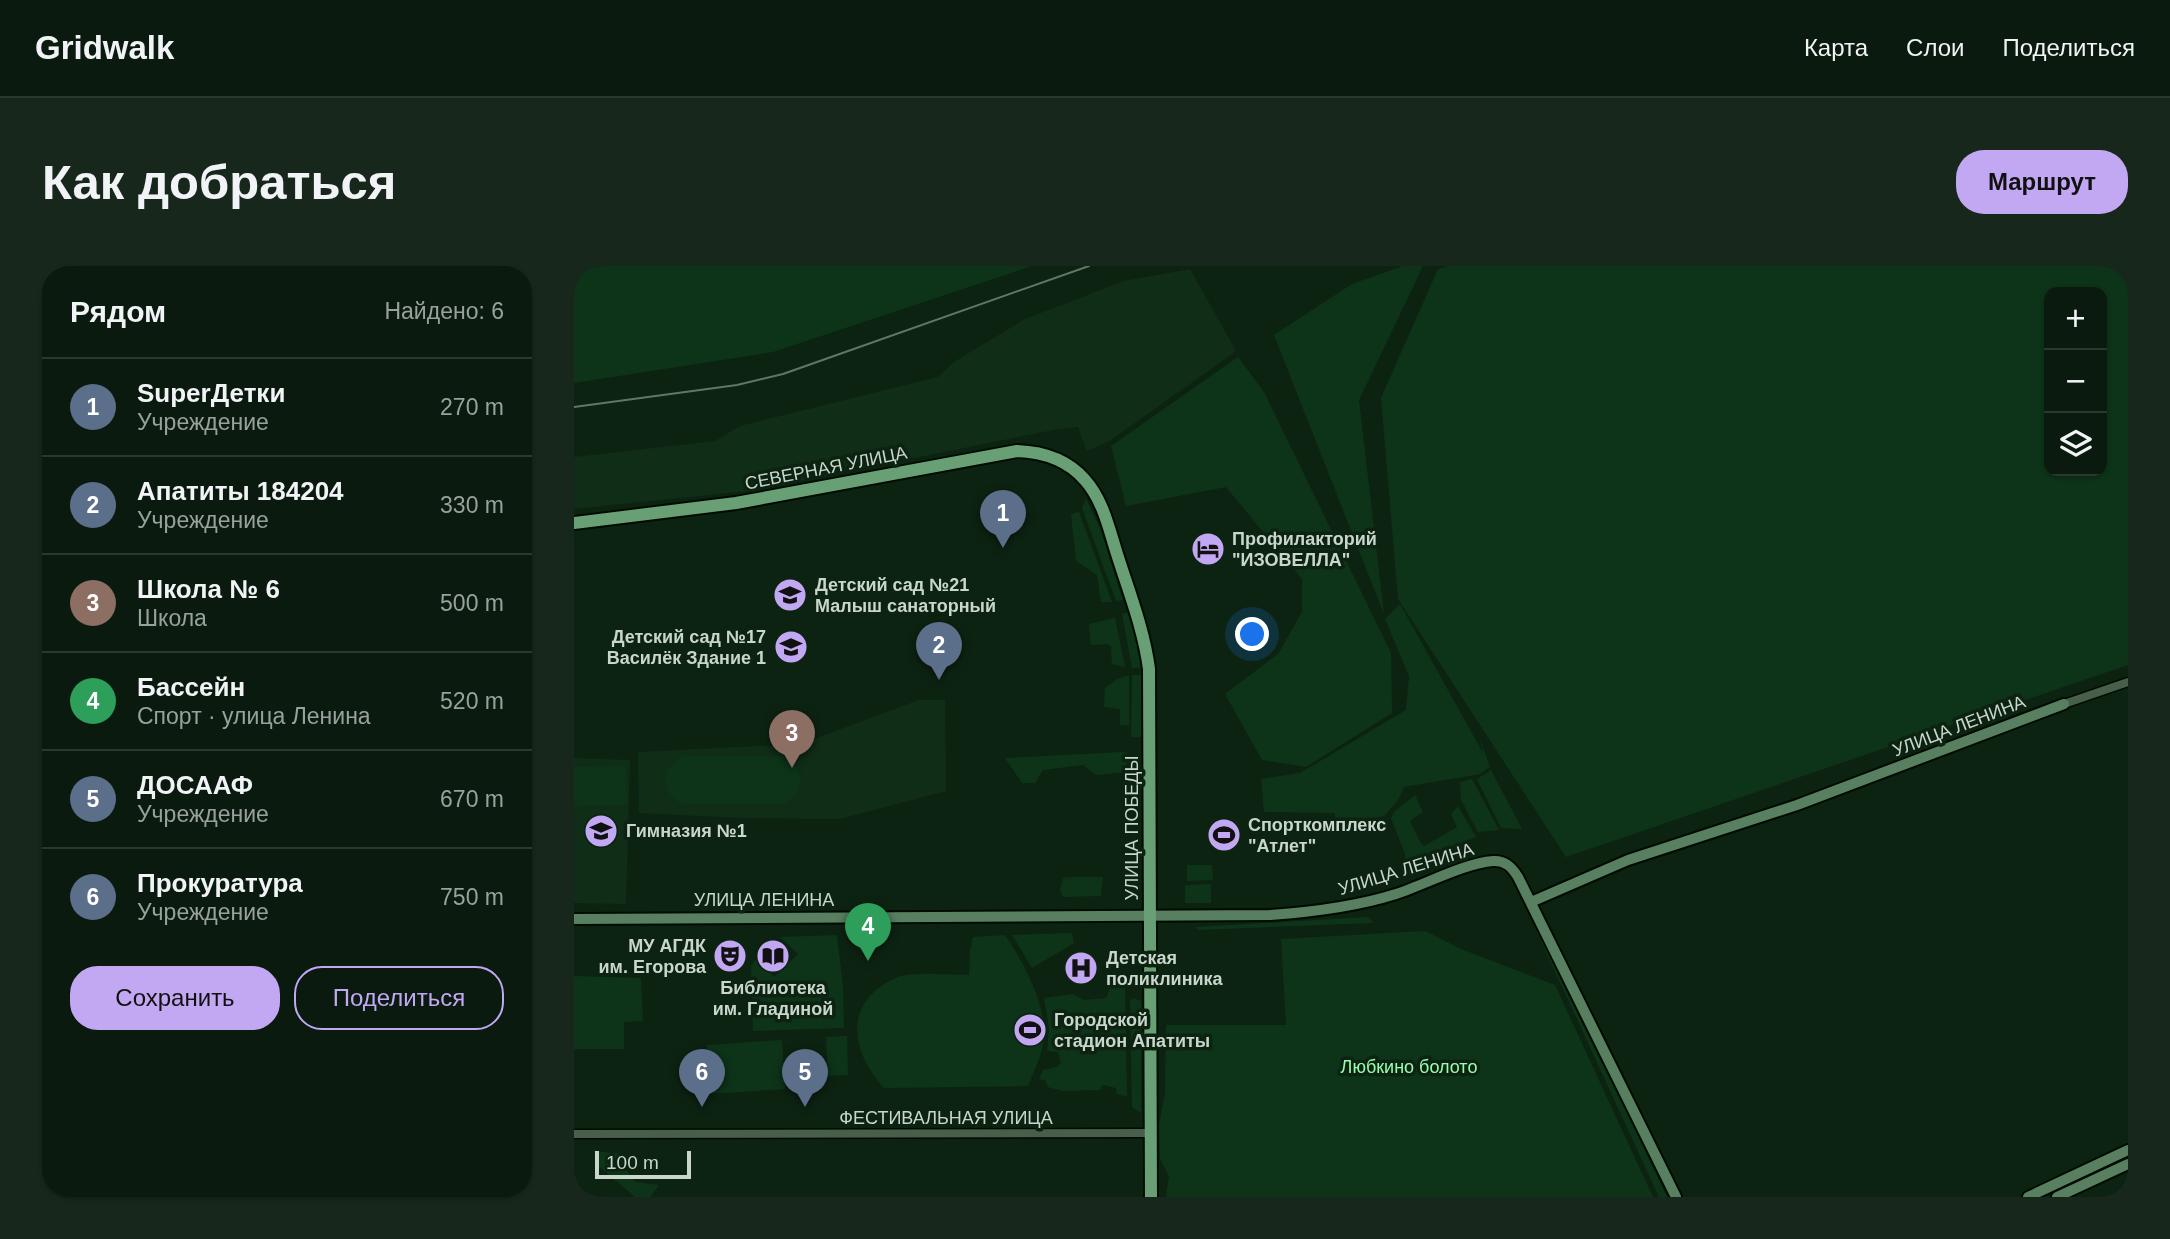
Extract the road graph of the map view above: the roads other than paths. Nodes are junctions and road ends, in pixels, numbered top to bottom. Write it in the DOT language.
graph roads {
  1 [pos="1079,474"];
  2 [pos="574,523"];
  3 [pos="2128,682"];
  4 [pos="2064,704"];
  5 [pos="1531,902"];
  6 [pos="1149,917"];
  7 [pos="574,919"];
  8 [pos="1151,1133"];
  9 [pos="574,1134"];
  10 [pos="2124,1152"];
  11 [pos="2127,1164"];
  12 [pos="1151,1197"];
  13 [pos="1676,1197"];
  14 [pos="2028,1197"];
  15 [pos="2057,1197"];
  1 -- 2 [label="main road, СЕВЕРНАЯ УЛИЦА"];
  1 -- 6 [label="main road, УЛИЦА ПОБЕДЫ"];
  3 -- 4 [label="street"];
  4 -- 5 [label="street, УЛИЦА ЛЕНИНА"];
  5 -- 6 [label="street, УЛИЦА ЛЕНИНА"];
  5 -- 13 [label="street"];
  6 -- 7 [label="street, УЛИЦА ЛЕНИНА"];
  6 -- 8 [label="main road, УЛИЦА ПОБЕДЫ"];
  8 -- 9 [label="street, ФЕСТИВАЛЬНАЯ УЛИЦА"];
  8 -- 12 [label="main road, УЛИЦА ПОБЕДЫ"];
  10 -- 11 [label="street"];
  10 -- 14 [label="street"];
  11 -- 15 [label="street"];
}
